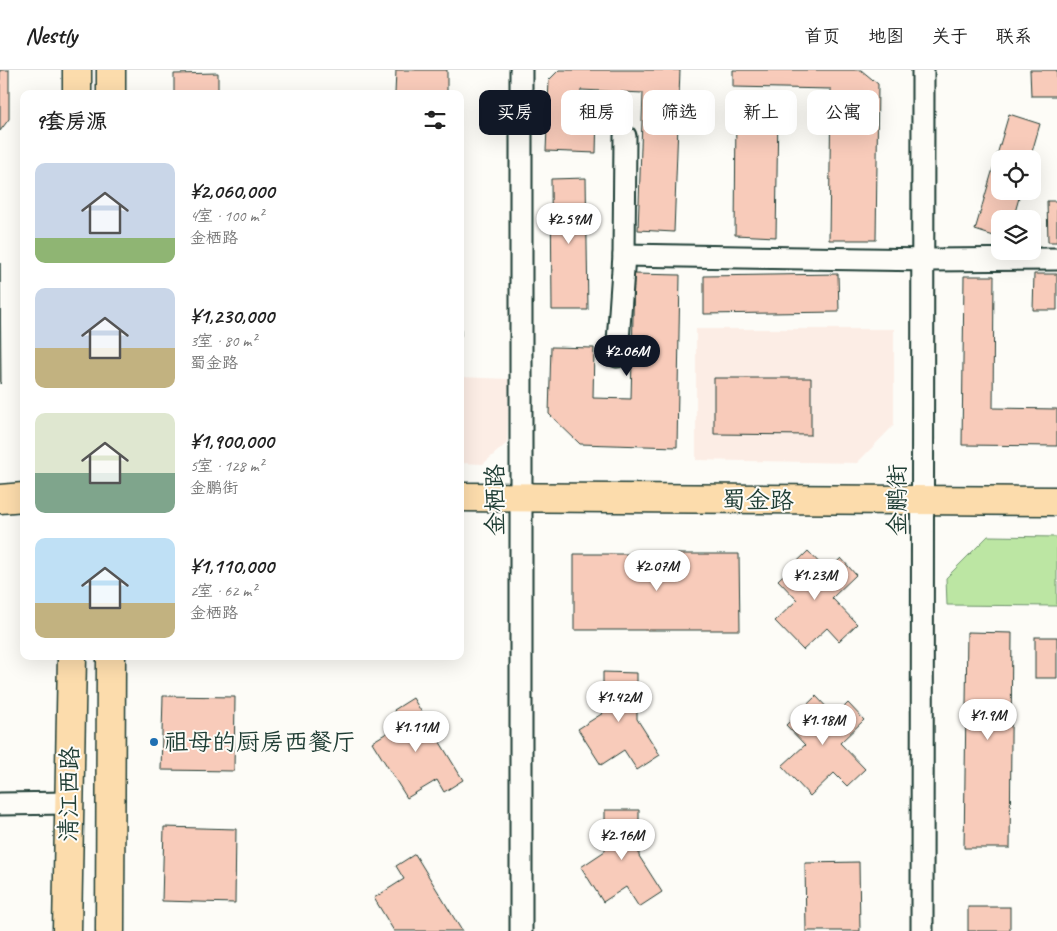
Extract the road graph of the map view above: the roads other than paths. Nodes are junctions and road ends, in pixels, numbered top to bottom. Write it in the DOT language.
graph roads {
  1 [pos="77,70"];
  2 [pos="111,70"];
  3 [pos="521,70"];
  4 [pos="923,70"];
  5 [pos="77,90"];
  6 [pos="111,90"];
  7 [pos="624,136"];
  8 [pos="624,255"];
  9 [pos="1057,259"];
  10 [pos="923,260"];
  11 [pos="617,356"];
  12 [pos="20,497"];
  13 [pos="464,497"];
  14 [pos="521,497"];
  15 [pos="0,499"];
  16 [pos="923,501"];
  17 [pos="1057,501"];
  18 [pos="72,660"];
  19 [pos="111,660"];
  20 [pos="69,803"];
  21 [pos="0,804"];
  22 [pos="67,931"];
  23 [pos="110,931"];
  24 [pos="521,931"];
  25 [pos="922,931"];
  1 -- 5 [label="main road"];
  2 -- 6 [label="main road"];
  3 -- 14 [label="street, 金栖路"];
  4 -- 10 [label="street, 金鹏街"];
  7 -- 8 [label="street"];
  8 -- 10 [label="street"];
  8 -- 11 [label="street"];
  9 -- 10 [label="street"];
  10 -- 16 [label="street, 金鹏街"];
  12 -- 15 [label="main road"];
  13 -- 14 [label="main road, 蜀金路"];
  14 -- 16 [label="main road, 蜀金路"];
  14 -- 24 [label="street, 金栖路"];
  16 -- 17 [label="main road, 蜀金路"];
  16 -- 25 [label="street, 金鹏街"];
  18 -- 20 [label="main road, 清江西路"];
  19 -- 23 [label="main road, 清江西路"];
  20 -- 21 [label="street"];
  20 -- 22 [label="main road, 清江西路"];
}
